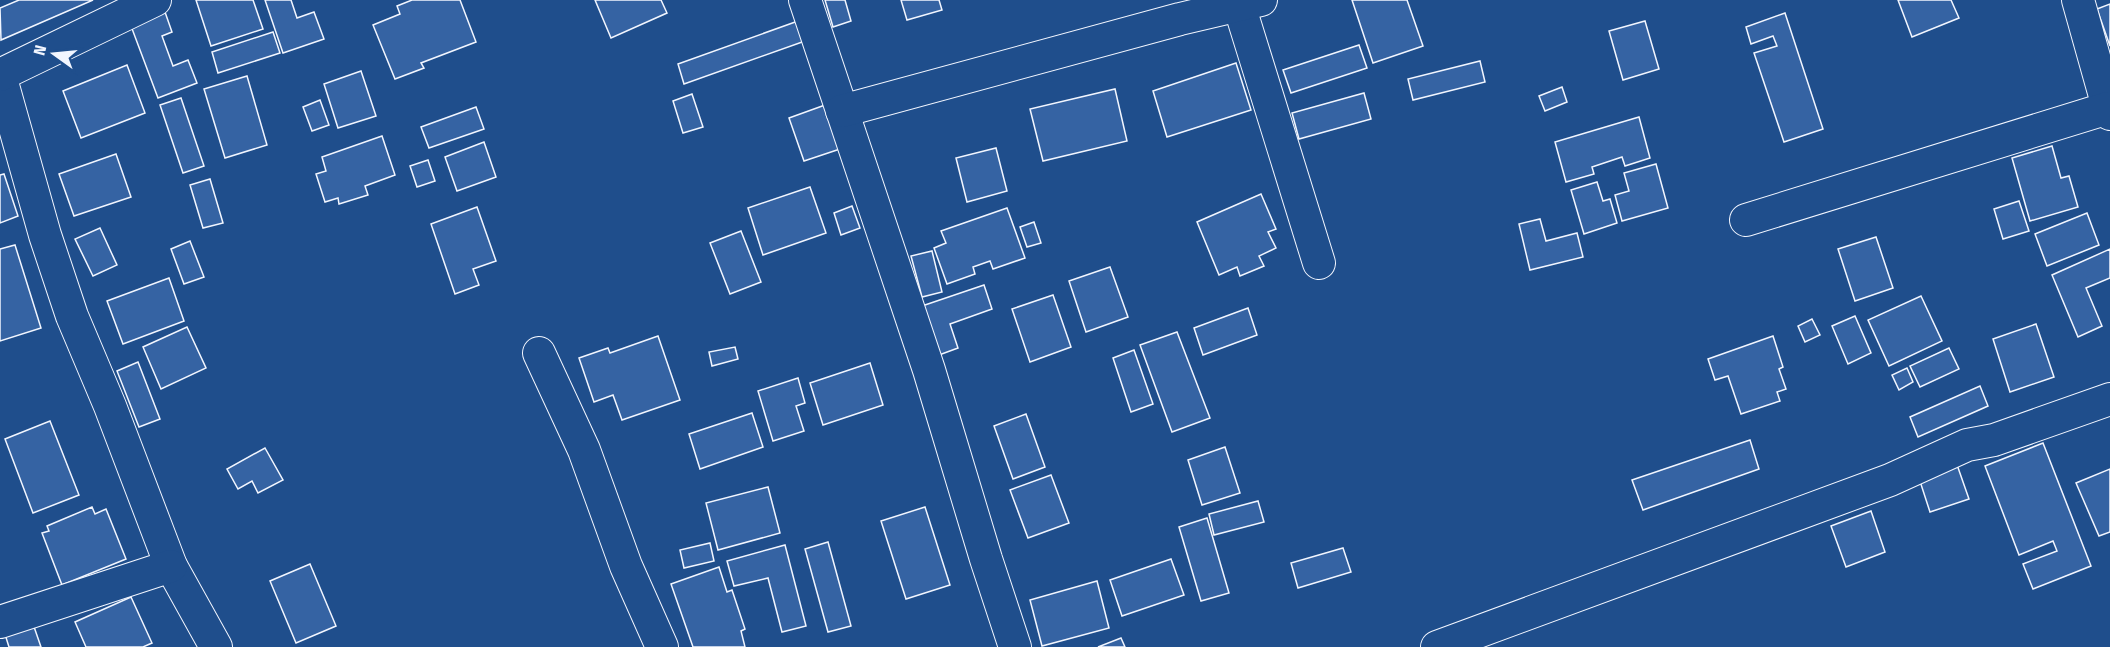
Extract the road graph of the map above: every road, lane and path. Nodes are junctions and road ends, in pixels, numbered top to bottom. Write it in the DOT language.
graph roads {
  1 [pos="155,0"];
  2 [pos="805,0"];
  3 [pos="2078,0"];
  4 [pos="1250,3"];
  5 [pos="0,75"];
  6 [pos="842,111"];
  7 [pos="2109,111"];
  8 [pos="1746,220"];
  9 [pos="1319,263"];
  10 [pos="539,353"];
  11 [pos="2110,399"];
  12 [pos="171,566"];
  13 [pos="0,622"];
  14 [pos="216,647"];
  15 [pos="662,647"];
  16 [pos="1015,647"];
  17 [pos="1437,647"];
  1 -- 5 [label="street"];
  2 -- 6 [label="street"];
  3 -- 7 [label="street"];
  4 -- 6 [label="street"];
  4 -- 9 [label="street"];
  5 -- 12 [label="street"];
  6 -- 16 [label="street"];
  7 -- 8 [label="street"];
  10 -- 15 [label="street"];
  11 -- 17 [label="street"];
  12 -- 13 [label="street"];
  12 -- 14 [label="street"];
}
